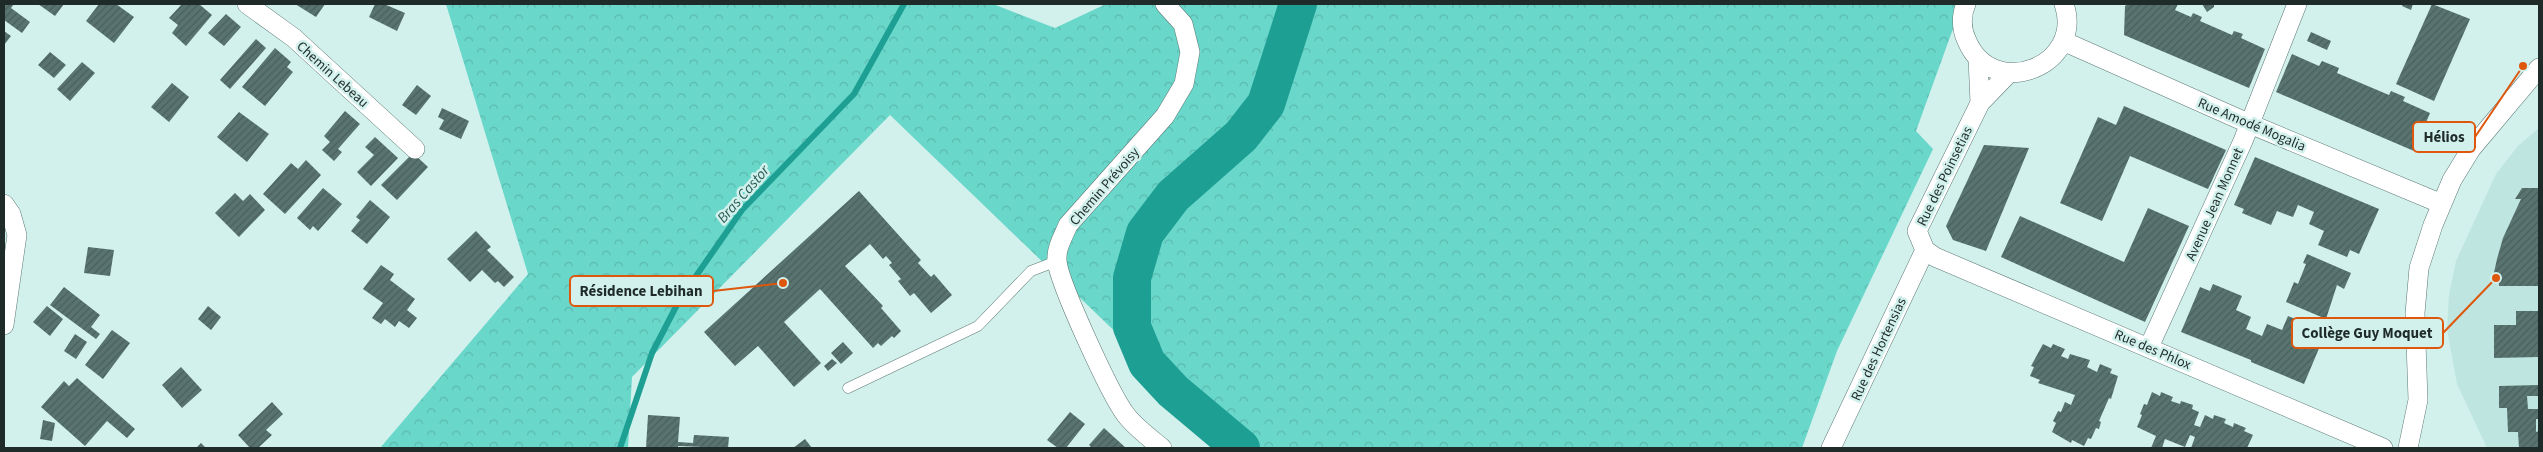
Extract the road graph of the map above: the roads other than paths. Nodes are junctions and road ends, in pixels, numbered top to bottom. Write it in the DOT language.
graph roads {
  1 [pos="247,4"];
  2 [pos="1165,4"];
  3 [pos="1966,4"];
  4 [pos="2079,4"];
  5 [pos="2297,4"];
  6 [pos="2065,11"];
  7 [pos="2063,40"];
  8 [pos="1978,58"];
  9 [pos="2539,68"];
  10 [pos="2009,73"];
  11 [pos="1980,103"];
  12 [pos="2250,124"];
  13 [pos="415,149"];
  14 [pos="4,204"];
  15 [pos="2442,204"];
  16 [pos="1925,250"];
  17 [pos="1057,261"];
  18 [pos="4,325"];
  19 [pos="2149,347"];
  20 [pos="848,388"];
  21 [pos="1157,447"];
  22 [pos="1831,448"];
  23 [pos="2383,448"];
  24 [pos="2408,448"];
  1 -- 13 [label="street, Chemin Lebeau"];
  2 -- 17 [label="street, Chemin Prévoisy"];
  3 -- 8 [label="street"];
  4 -- 6 [label="street"];
  5 -- 12 [label="street, Avenue Jean Monnet"];
  6 -- 7 [label="street"];
  7 -- 10 [label="street"];
  7 -- 12 [label="street, Rue Amodé Mogalia"];
  8 -- 10 [label="street"];
  8 -- 11 [label="street, Rue des Poinsetias"];
  9 -- 15 [label="street"];
  10 -- 11 [label="street, Rue des Poinsetias"];
  11 -- 16 [label="street, Rue des Poinsetias"];
  12 -- 15 [label="street, Rue Amodé Mogalia"];
  12 -- 19 [label="street, Avenue Jean Monnet"];
  14 -- 18 [label="street"];
  15 -- 24 [label="street"];
  16 -- 19 [label="street, Rue des Phlox"];
  16 -- 22 [label="street, Rue des Hortensias"];
  17 -- 20 [label="lane"];
  17 -- 21 [label="street"];
  19 -- 23 [label="street, Rue des Phlox"];
}
